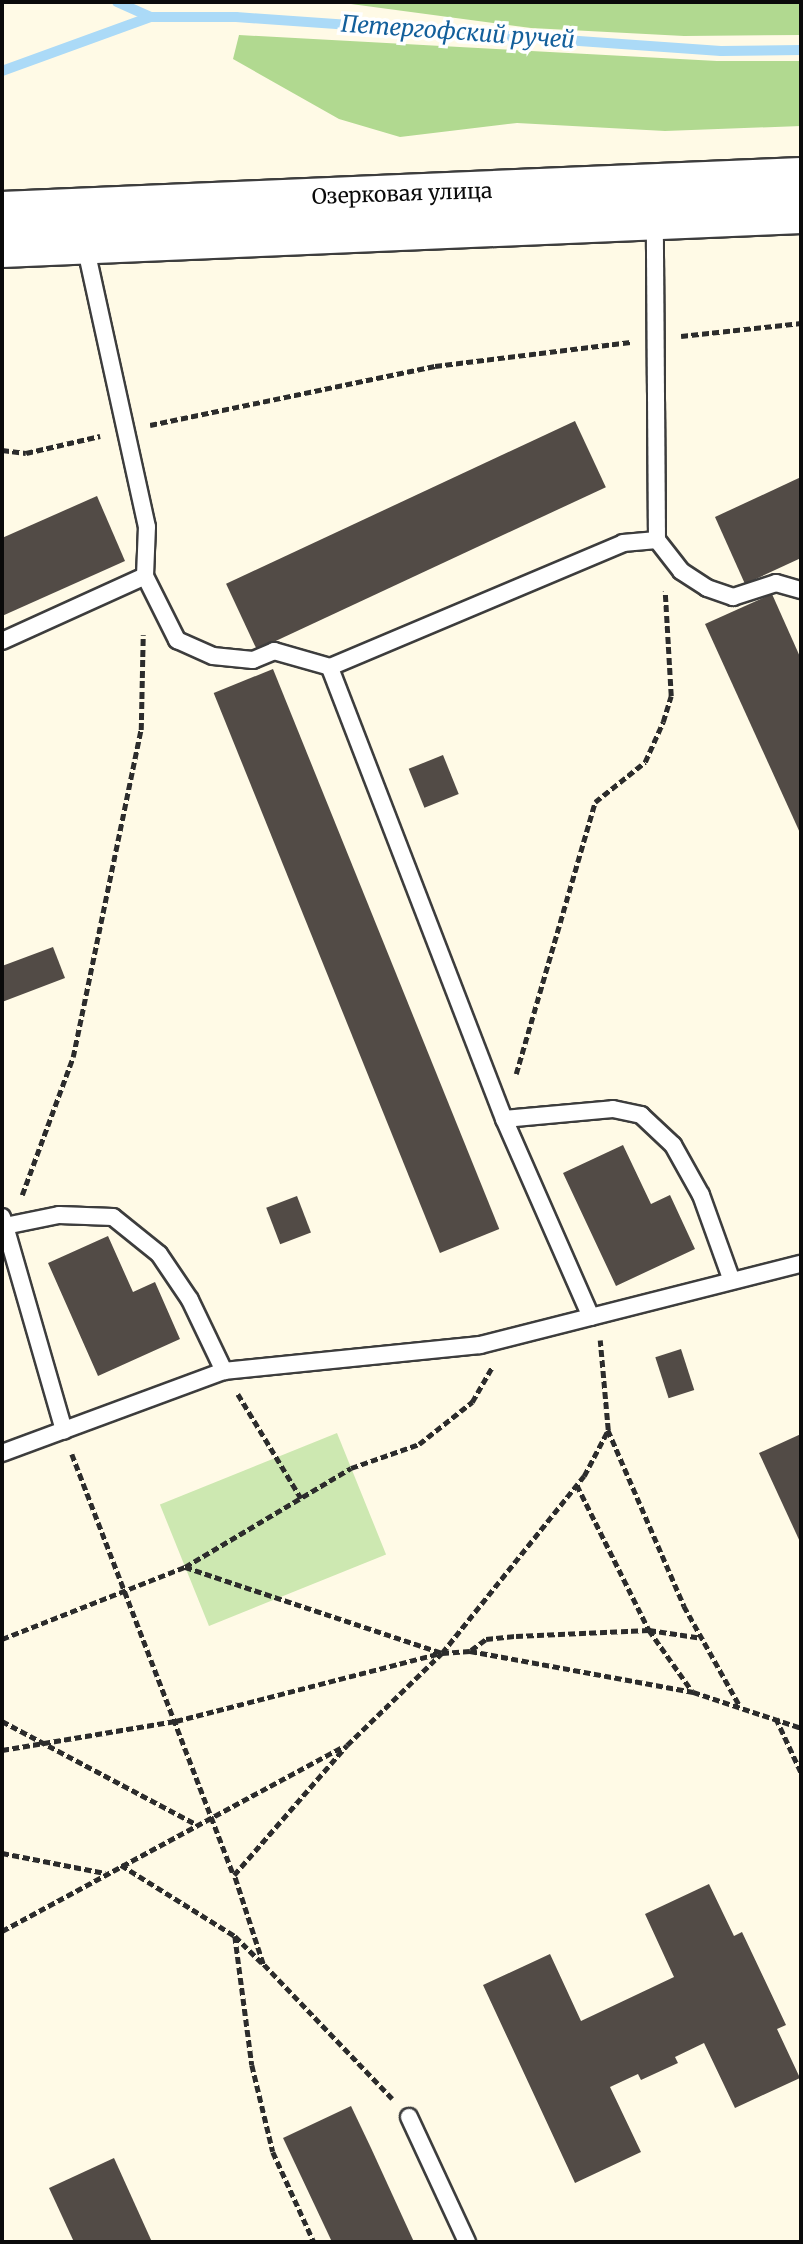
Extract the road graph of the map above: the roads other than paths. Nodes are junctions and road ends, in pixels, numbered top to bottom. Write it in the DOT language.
graph roads {
  1 [pos="801,177"];
  2 [pos="654,202"];
  3 [pos="2,211"];
  4 [pos="801,214"];
  5 [pos="81,225"];
  6 [pos="2,248"];
  7 [pos="657,540"];
  8 [pos="145,576"];
  9 [pos="801,590"];
  10 [pos="2,641"];
  11 [pos="330,667"];
  12 [pos="504,1119"];
  13 [pos="3,1222"];
  14 [pos="801,1264"];
  15 [pos="732,1281"];
  16 [pos="592,1317"];
  17 [pos="224,1371"];
  18 [pos="64,1431"];
  19 [pos="2,1453"];
  20 [pos="409,2117"];
  21 [pos="467,2242"];
  1 -- 2 [label="street, Озерковая улица"];
  2 -- 4 [label="street, Озерковая улица"];
  2 -- 5 [label="street, Озерковая улица"];
  2 -- 7 [label="lane"];
  3 -- 5 [label="street, Озерковая улица"];
  5 -- 6 [label="street, Озерковая улица"];
  5 -- 8 [label="lane"];
  7 -- 9 [label="lane"];
  7 -- 11 [label="lane"];
  8 -- 10 [label="lane"];
  8 -- 11 [label="lane"];
  11 -- 12 [label="lane"];
  12 -- 15 [label="lane"];
  12 -- 16 [label="lane"];
  13 -- 17 [label="lane"];
  13 -- 18 [label="lane"];
  14 -- 15 [label="lane"];
  15 -- 16 [label="lane"];
  16 -- 17 [label="lane"];
  17 -- 18 [label="lane"];
  18 -- 19 [label="lane"];
  20 -- 21 [label="lane"];
}
